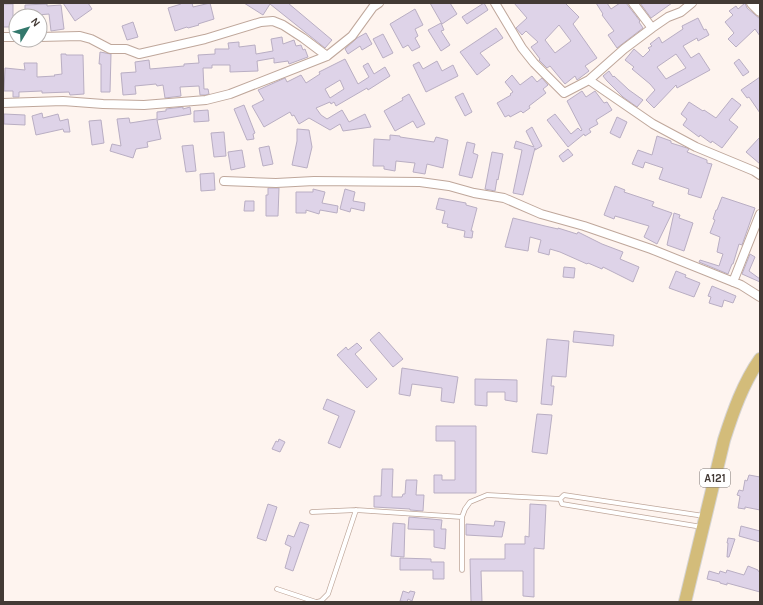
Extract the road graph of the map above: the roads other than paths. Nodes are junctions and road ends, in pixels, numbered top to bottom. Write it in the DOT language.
graph roads {
  1 [pos="379,3"];
  2 [pos="495,3"];
  3 [pos="633,3"];
  4 [pos="692,3"];
  5 [pos="752,3"];
  6 [pos="760,11"];
  7 [pos="652,28"];
  8 [pos="48,37"];
  9 [pos="327,56"];
  10 [pos="589,80"];
  11 [pos="3,103"];
  12 [pos="760,175"];
  13 [pos="224,181"];
  14 [pos="760,214"];
  15 [pos="733,282"];
  16 [pos="760,297"];
  17 [pos="760,359"];
  18 [pos="560,499"];
  19 [pos="356,510"];
  20 [pos="312,512"];
  21 [pos="462,517"];
  22 [pos="705,521"];
  23 [pos="462,570"];
  24 [pos="277,589"];
  25 [pos="316,602"];
  26 [pos="685,602"];
  1 -- 9 [label="street"];
  2 -- 10 [label="street"];
  3 -- 7 [label="street"];
  4 -- 7 [label="street"];
  5 -- 6 [label="street"];
  7 -- 10 [label="street"];
  8 -- 9 [label="street"];
  9 -- 11 [label="street"];
  10 -- 12 [label="street"];
  13 -- 15 [label="street"];
  14 -- 15 [label="street"];
  15 -- 16 [label="street"];
  17 -- 22 [label="main road, A121"];
  18 -- 21 [label="lane"];
  18 -- 22 [label="lane"];
  18 -- 22 [label="lane"];
  19 -- 20 [label="lane"];
  19 -- 21 [label="lane"];
  19 -- 25 [label="lane"];
  21 -- 23 [label="lane"];
  22 -- 26 [label="main road, A121"];
  24 -- 25 [label="lane"];
}
